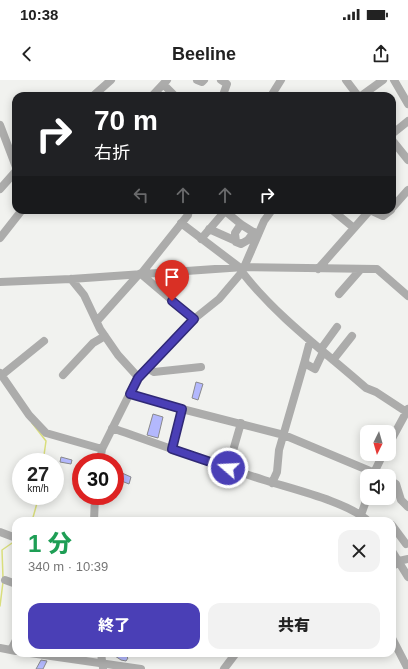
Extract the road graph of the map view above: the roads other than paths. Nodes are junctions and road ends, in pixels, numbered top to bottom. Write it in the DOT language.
graph roads {
  1 [pos="111,80"];
  2 [pos="197,80"];
  3 [pos="204,80"];
  4 [pos="221,80"];
  5 [pos="281,80"];
  6 [pos="346,80"];
  7 [pos="383,80"];
  8 [pos="394,80"];
  9 [pos="166,82"];
  10 [pos="98,92"];
  11 [pos="156,92"];
  12 [pos="172,92"];
  13 [pos="224,92"];
  14 [pos="274,92"];
  15 [pos="355,92"];
  16 [pos="367,92"];
  17 [pos="408,104"];
  18 [pos="408,122"];
  19 [pos="0,125"];
  20 [pos="396,131"];
  21 [pos="396,145"];
  22 [pos="12,156"];
  23 [pos="408,160"];
  24 [pos="12,176"];
  25 [pos="0,189"];
  26 [pos="408,190"];
  27 [pos="396,203"];
  28 [pos="19,214"];
  29 [pos="187,214"];
  30 [pos="222,214"];
  31 [pos="229,214"];
  32 [pos="269,214"];
  33 [pos="337,214"];
  34 [pos="366,214"];
  35 [pos="181,223"];
  36 [pos="241,224"];
  37 [pos="354,228"];
  38 [pos="209,229"];
  39 [pos="256,233"];
  40 [pos="0,238"];
  41 [pos="201,239"];
  42 [pos="236,241"];
  43 [pos="242,269"];
  44 [pos="318,269"];
  45 [pos="360,270"];
  46 [pos="140,274"];
  47 [pos="71,279"];
  48 [pos="0,282"];
  49 [pos="339,294"];
  50 [pos="408,296"];
  51 [pos="194,319"];
  52 [pos="97,321"];
  53 [pos="337,327"];
  54 [pos="105,336"];
  55 [pos="352,336"];
  56 [pos="44,341"];
  57 [pos="310,341"];
  58 [pos="322,351"];
  59 [pos="305,360"];
  60 [pos="333,360"];
  61 [pos="201,367"];
  62 [pos="147,368"];
  63 [pos="1,374"];
  64 [pos="63,375"];
  65 [pos="138,378"];
  66 [pos="130,394"];
  67 [pos="182,409"];
  68 [pos="408,411"];
  69 [pos="241,423"];
  70 [pos="112,428"];
  71 [pos="396,432"];
  72 [pos="284,435"];
  73 [pos="172,449"];
  74 [pos="102,450"];
  75 [pos="102,453"];
  76 [pos="228,468"];
  77 [pos="362,469"];
  78 [pos="272,483"];
  79 [pos="396,484"];
  80 [pos="95,505"];
  81 [pos="365,505"];
  82 [pos="408,507"];
  83 [pos="361,515"];
  84 [pos="94,517"];
  85 [pos="363,517"];
  86 [pos="396,531"];
  87 [pos="0,532"];
  88 [pos="12,536"];
  89 [pos="406,544"];
  90 [pos="396,557"];
  91 [pos="408,558"];
  92 [pos="399,561"];
  93 [pos="396,564"];
  94 [pos="408,577"];
  95 [pos="5,580"];
  96 [pos="12,583"];
  97 [pos="396,646"];
  98 [pos="0,648"];
  99 [pos="12,650"];
  100 [pos="61,657"];
  101 [pos="233,657"];
  102 [pos="103,666"];
  103 [pos="141,669"];
  104 [pos="224,669"];
  105 [pos="408,669"];
  1 -- 10 [label="street"];
  2 -- 3 [label="street"];
  4 -- 13 [label="street"];
  5 -- 14 [label="street"];
  6 -- 15 [label="street"];
  7 -- 16 [label="street"];
  8 -- 17 [label="street"];
  9 -- 11 [label="street"];
  9 -- 12 [label="street"];
  18 -- 20 [label="street"];
  19 -- 22 [label="street"];
  21 -- 23 [label="street"];
  24 -- 25 [label="street"];
  26 -- 27 [label="street"];
  28 -- 40 [label="street"];
  29 -- 35 [label="street"];
  30 -- 38 [label="street"];
  31 -- 36 [label="street"];
  32 -- 39 [label="street"];
  33 -- 37 [label="street"];
  34 -- 37 [label="street"];
  35 -- 41 [label="street"];
  35 -- 46 [label="street"];
  36 -- 39 [label="street"];
  36 -- 42 [label="street"];
  37 -- 44 [label="street"];
  38 -- 41 [label="street"];
  38 -- 42 [label="street"];
  39 -- 42 [label="street"];
  39 -- 43 [label="street"];
  41 -- 43 [label="street"];
  43 -- 44 [label="street"];
  43 -- 46 [label="street"];
  43 -- 51 [label="street"];
  43 -- 57 [label="street"];
  44 -- 45 [label="street"];
  45 -- 49 [label="street"];
  45 -- 50 [label="street"];
  46 -- 47 [label="street"];
  46 -- 51 [label="street"];
  46 -- 52 [label="street"];
  47 -- 48 [label="street"];
  47 -- 52 [label="street"];
  51 -- 62 [label="street"];
  52 -- 54 [label="street"];
  53 -- 58 [label="street"];
  54 -- 64 [label="street"];
  54 -- 65 [label="street"];
  55 -- 60 [label="street"];
  56 -- 63 [label="street"];
  57 -- 58 [label="street"];
  57 -- 59 [label="street"];
  58 -- 59 [label="street"];
  58 -- 60 [label="street"];
  59 -- 72 [label="street"];
  60 -- 68 [label="street"];
  61 -- 62 [label="street"];
  62 -- 65 [label="street"];
  63 -- 74 [label="street"];
  65 -- 66 [label="street"];
  66 -- 67 [label="street"];
  66 -- 70 [label="street"];
  67 -- 69 [label="street"];
  67 -- 73 [label="street"];
  68 -- 71 [label="street"];
  69 -- 72 [label="street"];
  69 -- 76 [label="street"];
  70 -- 73 [label="street"];
  70 -- 74 [label="street"];
  72 -- 77 [label="street"];
  72 -- 78 [label="street"];
  73 -- 76 [label="street"];
  74 -- 75 [label="street"];
  76 -- 78 [label="street"];
  78 -- 83 [label="street"];
  79 -- 82 [label="street"];
  80 -- 84 [label="street"];
  81 -- 83 [label="street"];
  83 -- 85 [label="street"];
  86 -- 89 [label="street"];
  87 -- 88 [label="street"];
  90 -- 92 [label="street"];
  91 -- 92 [label="street"];
  92 -- 93 [label="street"];
  92 -- 94 [label="street"];
  95 -- 96 [label="street"];
  97 -- 105 [label="street"];
  98 -- 99 [label="street"];
  100 -- 102 [label="street"];
  101 -- 104 [label="street"];
  102 -- 103 [label="street"];
}
